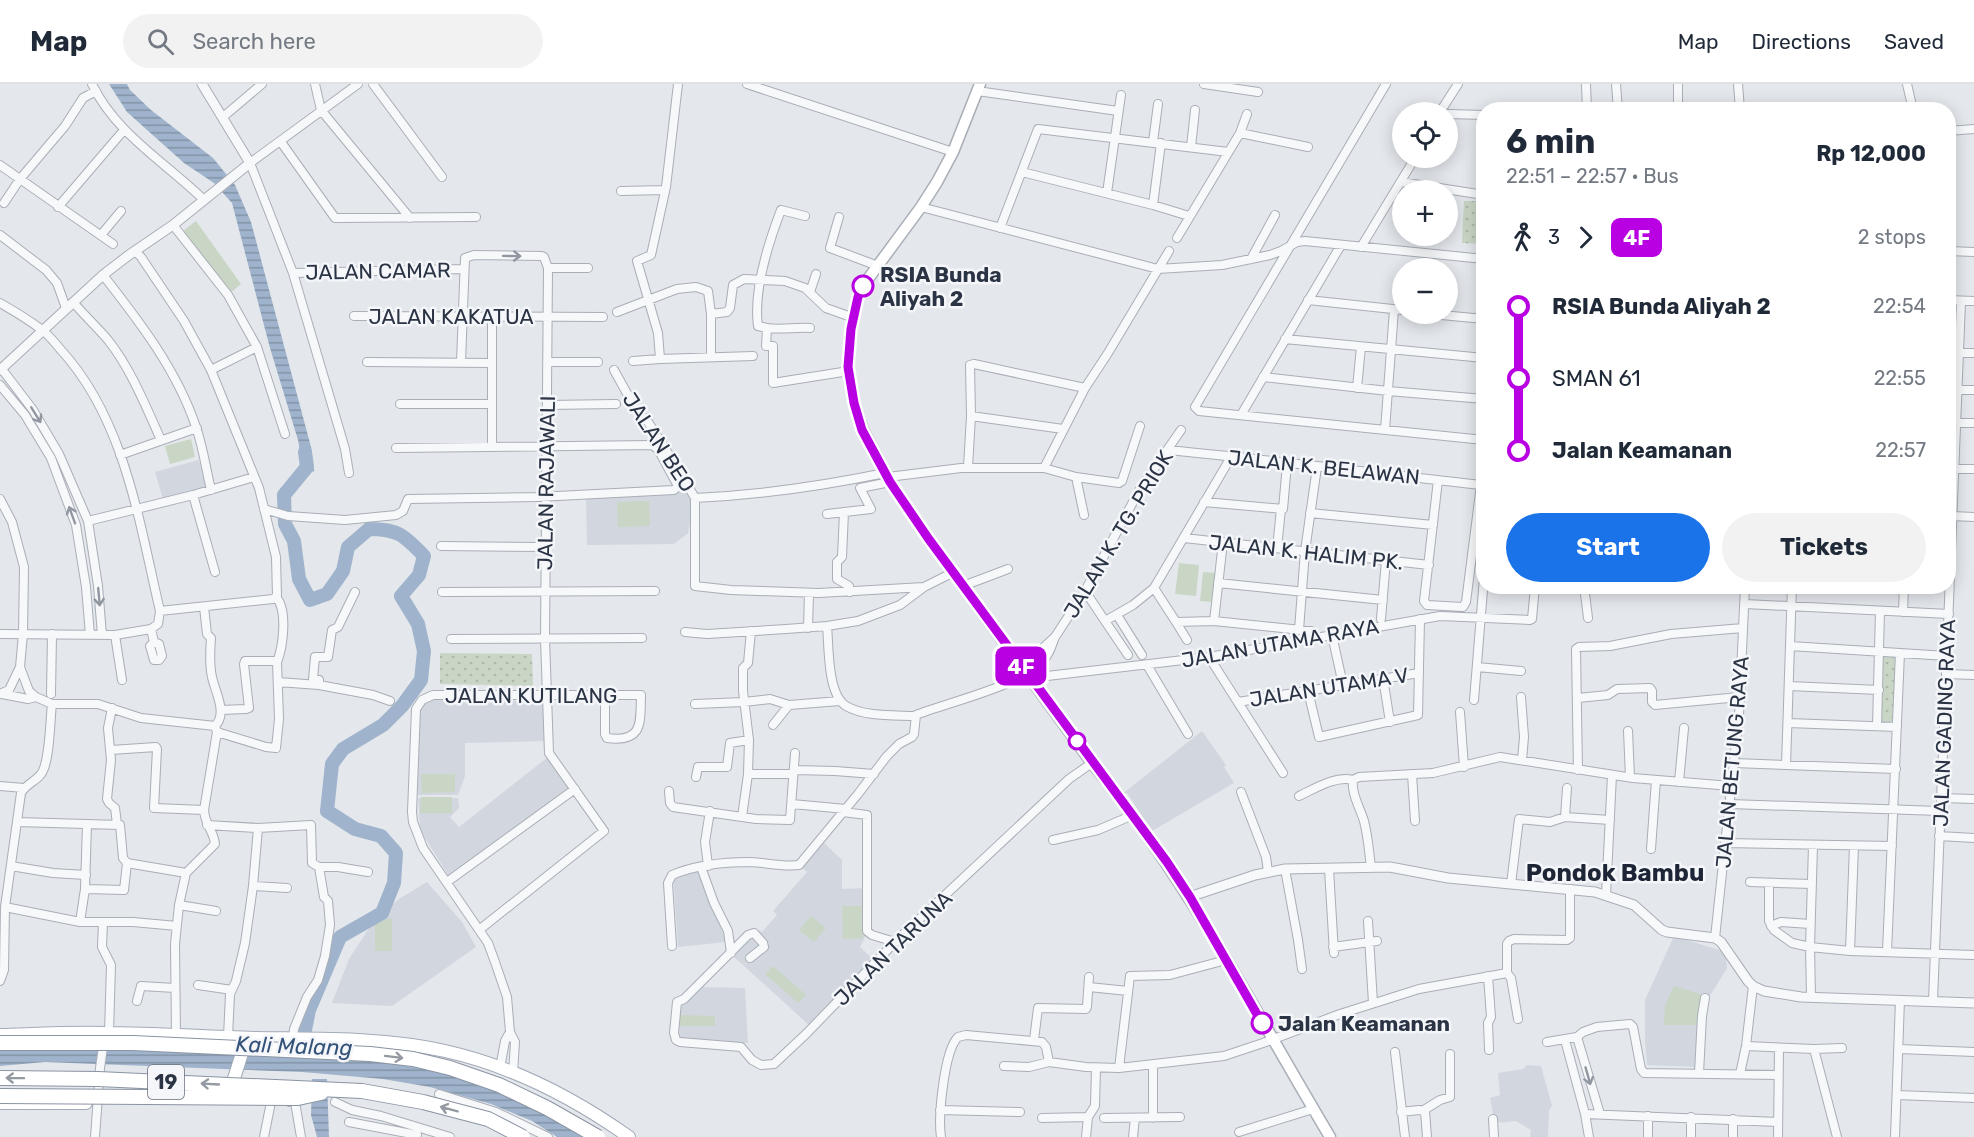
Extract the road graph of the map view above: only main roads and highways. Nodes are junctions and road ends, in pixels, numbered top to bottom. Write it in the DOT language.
graph roads {
  1 [pos="979,88"];
  2 [pos="0,1035"];
  3 [pos="180,1036"];
  4 [pos="296,1039"];
  5 [pos="0,1044"];
  6 [pos="245,1045"];
  7 [pos="0,1078"];
  8 [pos="0,1096"];
  9 [pos="333,1096"];
  10 [pos="0,1103"];
  11 [pos="523,1137"];
  12 [pos="598,1137"];
  13 [pos="629,1137"];
  14 [pos="1330,1137"];
  1 -- 14 [label="main road"];
  2 -- 3 [label="main road"];
  3 -- 4 [label="main road"];
  3 -- 6 [label="main road"];
  4 -- 6 [label="main road"];
  4 -- 13 [label="main road"];
  5 -- 12 [label="highway, 19, one-way, bridge"];
  6 -- 10 [label="main road, bridge"];
  9 -- 7 [label="highway, 19, one-way, bridge"];
  8 -- 9 [label="highway, bridge"];
  11 -- 9 [label="highway, 19, one-way, bridge"];
}
